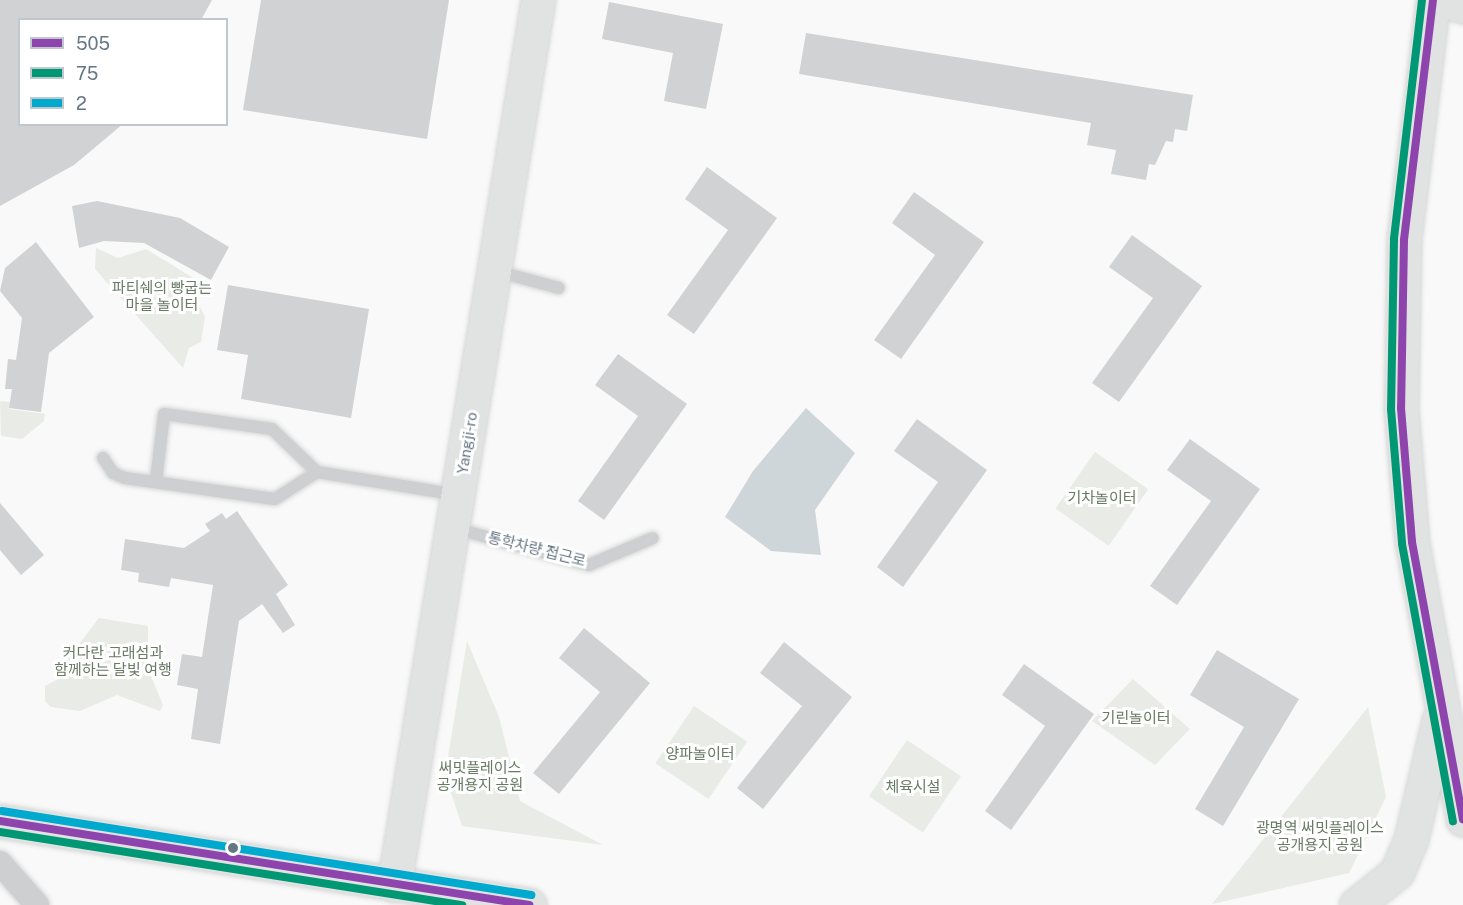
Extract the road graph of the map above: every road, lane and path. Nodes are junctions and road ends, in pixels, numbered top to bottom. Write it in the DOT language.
graph roads {
  1 [pos="538,0"];
  2 [pos="1433,0"];
  3 [pos="1440,0"];
  4 [pos="1463,6"];
  5 [pos="496,271"];
  6 [pos="559,288"];
  7 [pos="103,458"];
  8 [pos="317,472"];
  9 [pos="156,482"];
  10 [pos="459,495"];
  11 [pos="453,528"];
  12 [pos="653,538"];
  13 [pos="1442,709"];
  14 [pos="1463,735"];
  15 [pos="1463,819"];
  16 [pos="0,821"];
  17 [pos="0,863"];
  18 [pos="394,885"];
  19 [pos="37,905"];
  20 [pos="529,905"];
  21 [pos="1356,905"];
  1 -- 5 [label="main road, Yangji-ro"];
  2 -- 13 [label="main road"];
  3 -- 4 [label="main road"];
  5 -- 6 [label="lane"];
  5 -- 10 [label="main road, Yangji-ro"];
  7 -- 9 [label="lane"];
  8 -- 9 [label="lane"];
  8 -- 9 [label="lane"];
  8 -- 10 [label="lane"];
  10 -- 11 [label="main road, Yangji-ro"];
  11 -- 12 [label="lane, 통학차량 접근로"];
  11 -- 18 [label="main road, Yangji-ro"];
  13 -- 14 [label="main road"];
  13 -- 15 [label="main road"];
  13 -- 21 [label="main road"];
  16 -- 18 [label="main road"];
  17 -- 19 [label="street"];
  18 -- 20 [label="main road"];
}
